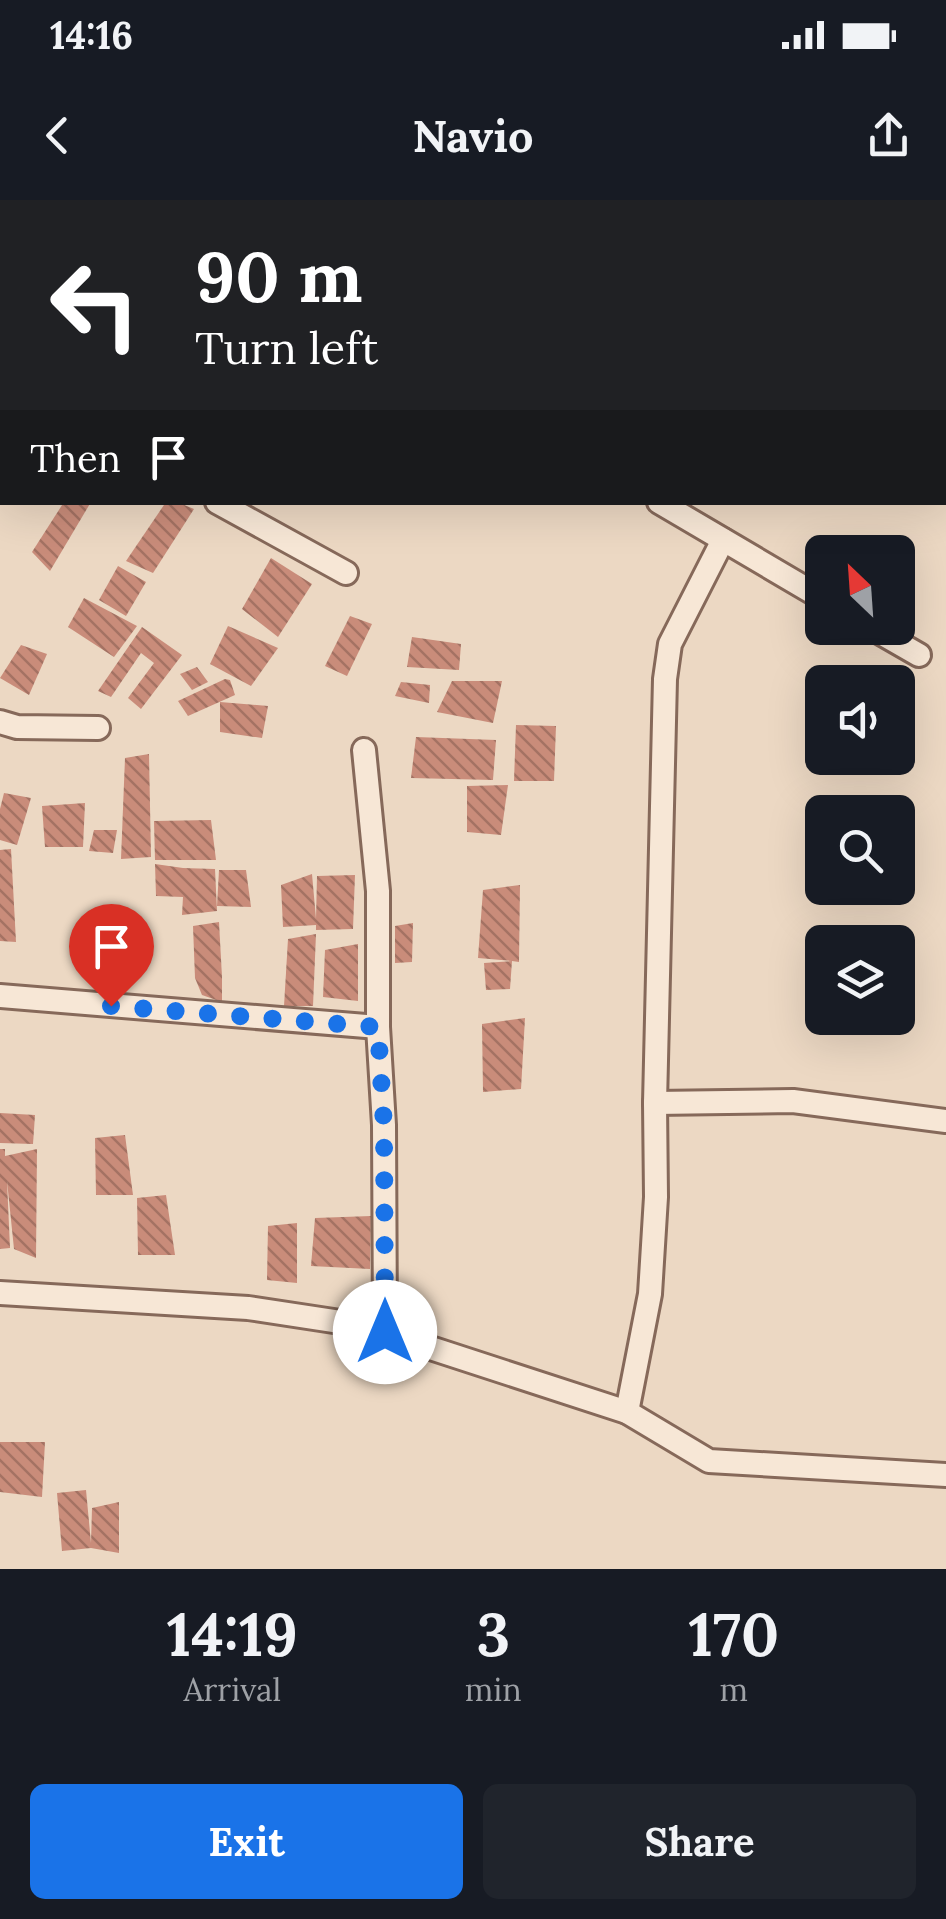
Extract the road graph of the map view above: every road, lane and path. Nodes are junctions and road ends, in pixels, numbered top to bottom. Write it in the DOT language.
graph roads {
  1 [pos="223,505"];
  2 [pos="664,505"];
  3 [pos="724,540"];
  4 [pos="346,572"];
  5 [pos="805,588"];
  6 [pos="902,645"];
  7 [pos="919,655"];
  8 [pos="0,722"];
  9 [pos="98,728"];
  10 [pos="364,750"];
  11 [pos="0,996"];
  12 [pos="378,1027"];
  13 [pos="655,1103"];
  14 [pos="946,1121"];
  15 [pos="0,1293"];
  16 [pos="385,1332"];
  17 [pos="628,1412"];
  18 [pos="946,1475"];
  1 -- 4 [label="street"];
  2 -- 3 [label="street"];
  3 -- 5 [label="street"];
  3 -- 13 [label="street"];
  6 -- 7 [label="street"];
  8 -- 9 [label="street"];
  10 -- 12 [label="street"];
  11 -- 12 [label="street"];
  12 -- 16 [label="street"];
  13 -- 14 [label="street"];
  13 -- 17 [label="street"];
  15 -- 16 [label="street"];
  16 -- 17 [label="street"];
  17 -- 18 [label="street"];
}
